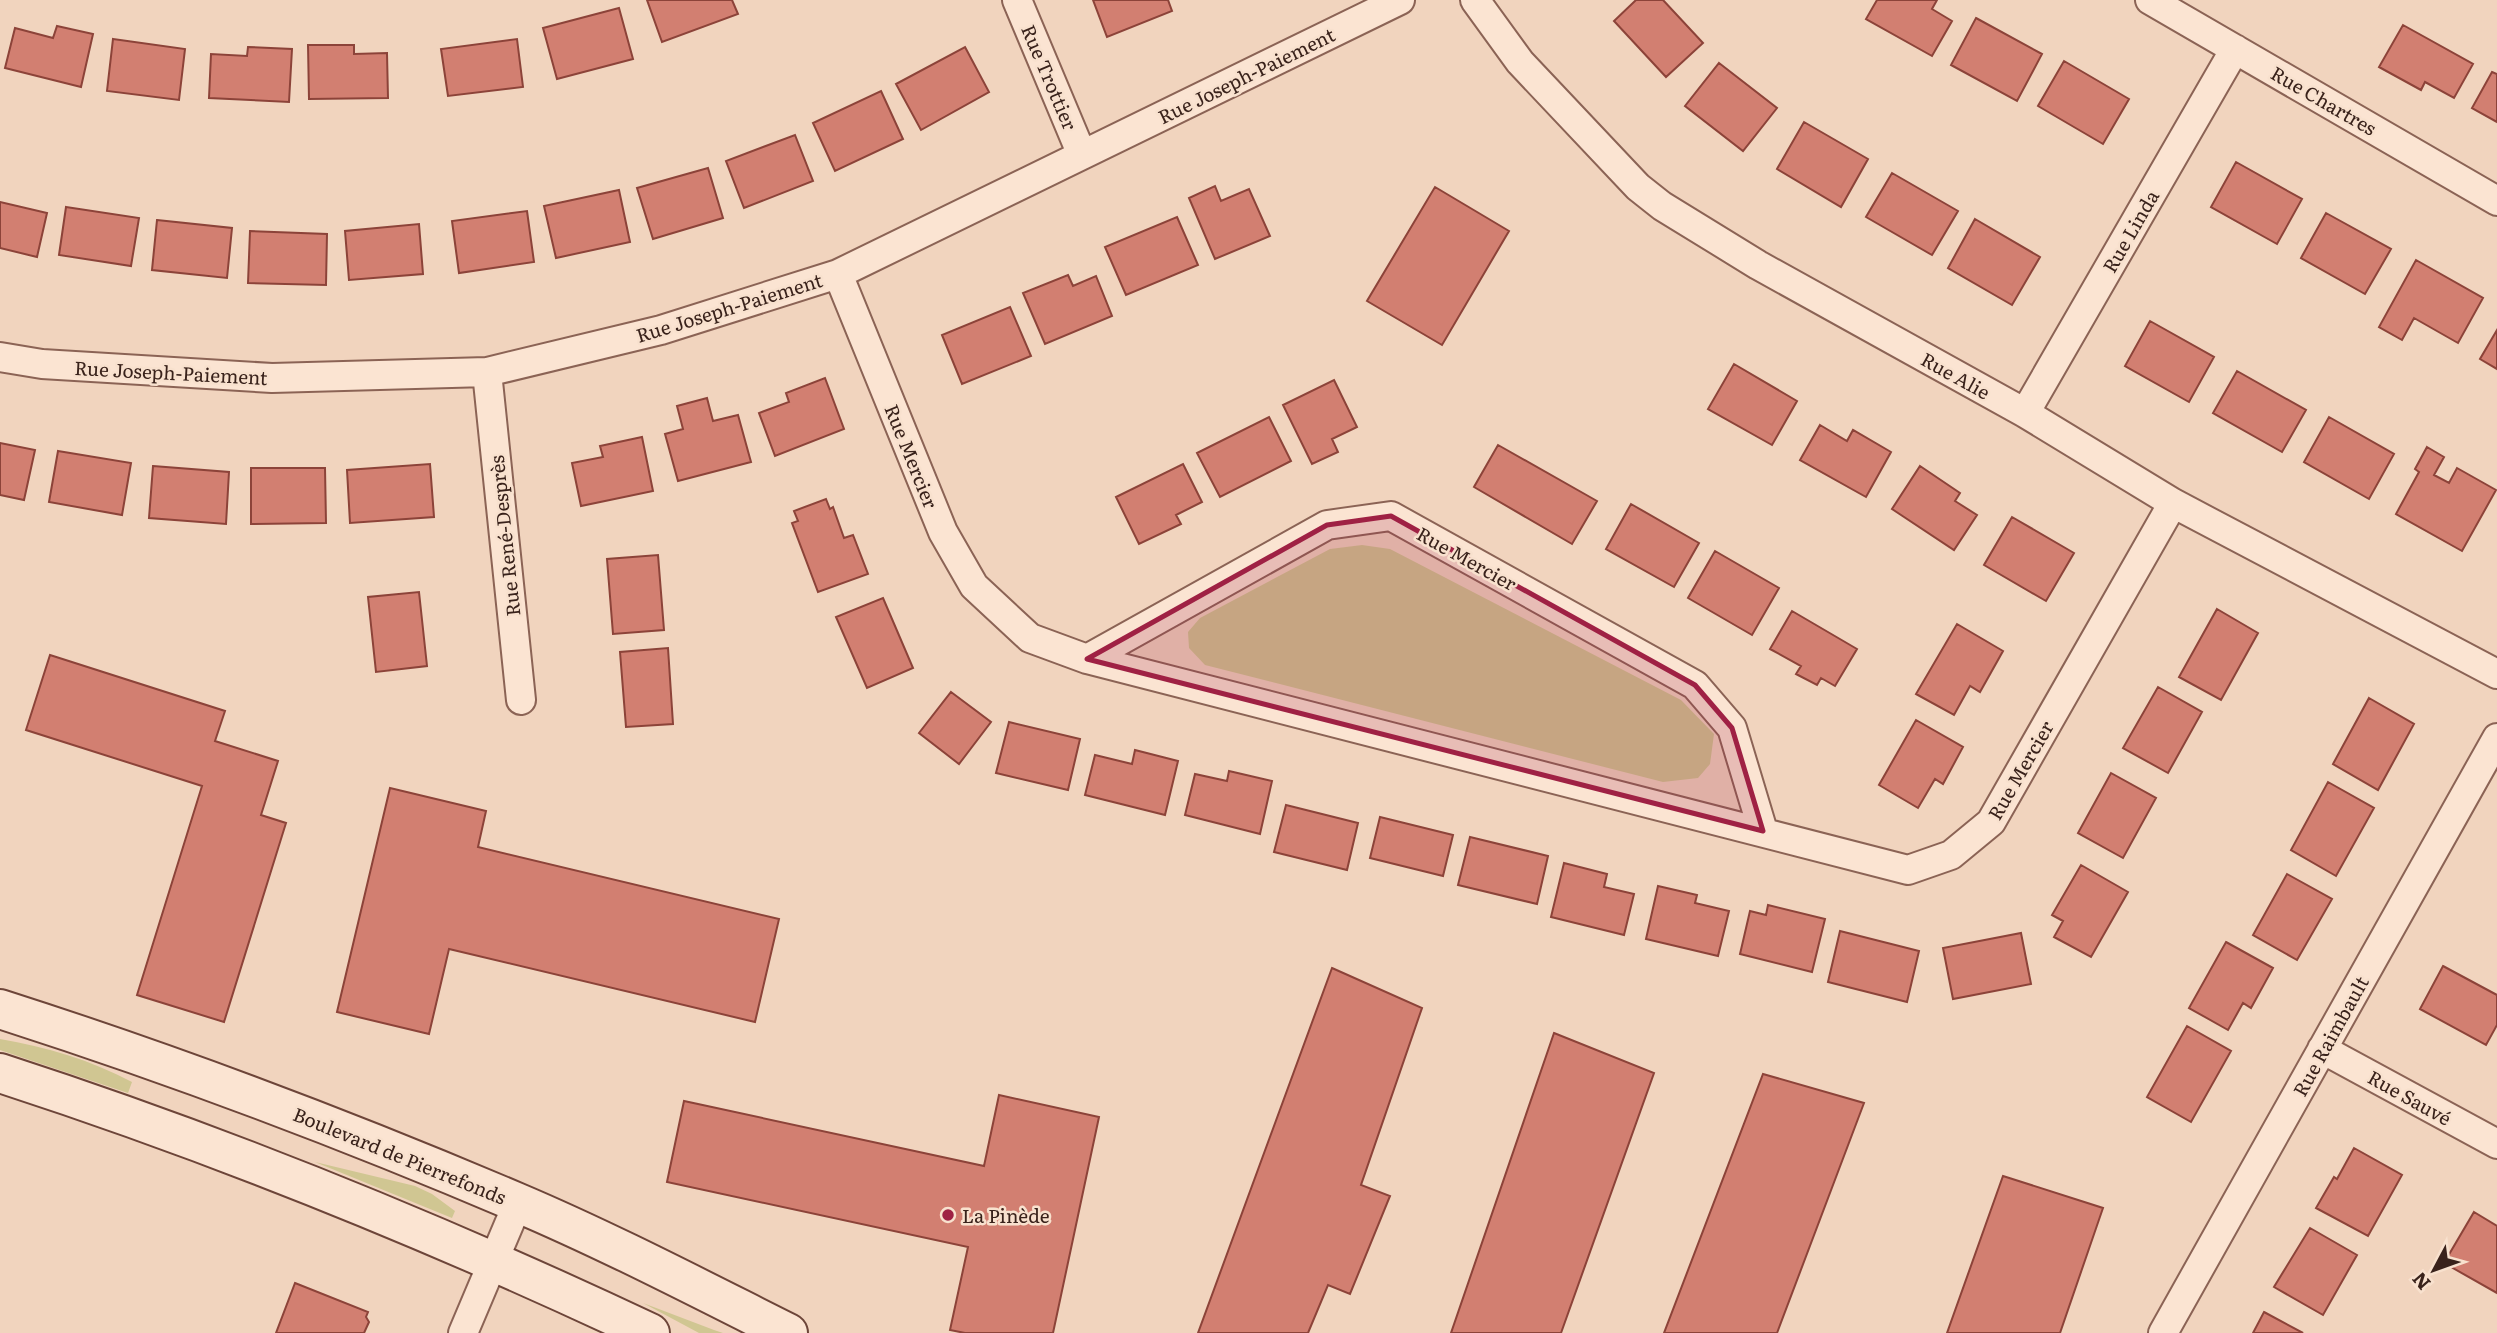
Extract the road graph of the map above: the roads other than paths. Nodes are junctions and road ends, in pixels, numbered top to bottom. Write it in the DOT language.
graph roads {
  1 [pos="1017,0"];
  2 [pos="1401,0"];
  3 [pos="1475,0"];
  4 [pos="2150,0"];
  5 [pos="2235,49"];
  6 [pos="1082,155"];
  7 [pos="2497,201"];
  8 [pos="838,274"];
  9 [pos="0,357"];
  10 [pos="487,372"];
  11 [pos="2025,413"];
  12 [pos="2174,503"];
  13 [pos="1087,659"];
  14 [pos="2497,674"];
  15 [pos="521,700"];
  16 [pos="2497,738"];
  17 [pos="1763,831"];
  18 [pos="0,1010"];
  19 [pos="2322,1049"];
  20 [pos="0,1073"];
  21 [pos="2497,1144"];
  22 [pos="518,1203"];
  23 [pos="493,1260"];
  24 [pos="463,1333"];
  25 [pos="650,1333"];
  26 [pos="788,1333"];
  27 [pos="2163,1333"];
  1 -- 6 [label="street, Rue Trottier"];
  2 -- 6 [label="street, Rue Joseph-Paiement"];
  3 -- 11 [label="street, Rue Alie"];
  4 -- 5 [label="street, Rue Chartres"];
  5 -- 7 [label="street, Rue Chartres"];
  5 -- 11 [label="street, Rue Linda"];
  6 -- 8 [label="street, Rue Joseph-Paiement"];
  8 -- 10 [label="street, Rue Joseph-Paiement"];
  8 -- 13 [label="street, Rue Mercier"];
  9 -- 10 [label="street, Rue Joseph-Paiement"];
  10 -- 15 [label="street, Rue René-Desprès"];
  11 -- 12 [label="street, Rue Alie"];
  12 -- 14 [label="street, Rue Alie"];
  12 -- 17 [label="street, Rue Mercier"];
  13 -- 17 [label="street, Rue Mercier"];
  13 -- 17 [label="street, Rue Mercier"];
  16 -- 19 [label="street, Rue Raimbault"];
  18 -- 22 [label="main road, Boulevard de Pierrefonds"];
  19 -- 21 [label="street, Rue Sauvé"];
  19 -- 27 [label="street, Rue Raimbault"];
  20 -- 23 [label="main road"];
  22 -- 23 [label="street"];
  22 -- 26 [label="main road, Boulevard de Pierrefonds"];
  23 -- 24 [label="street"];
  23 -- 25 [label="main road"];
}
